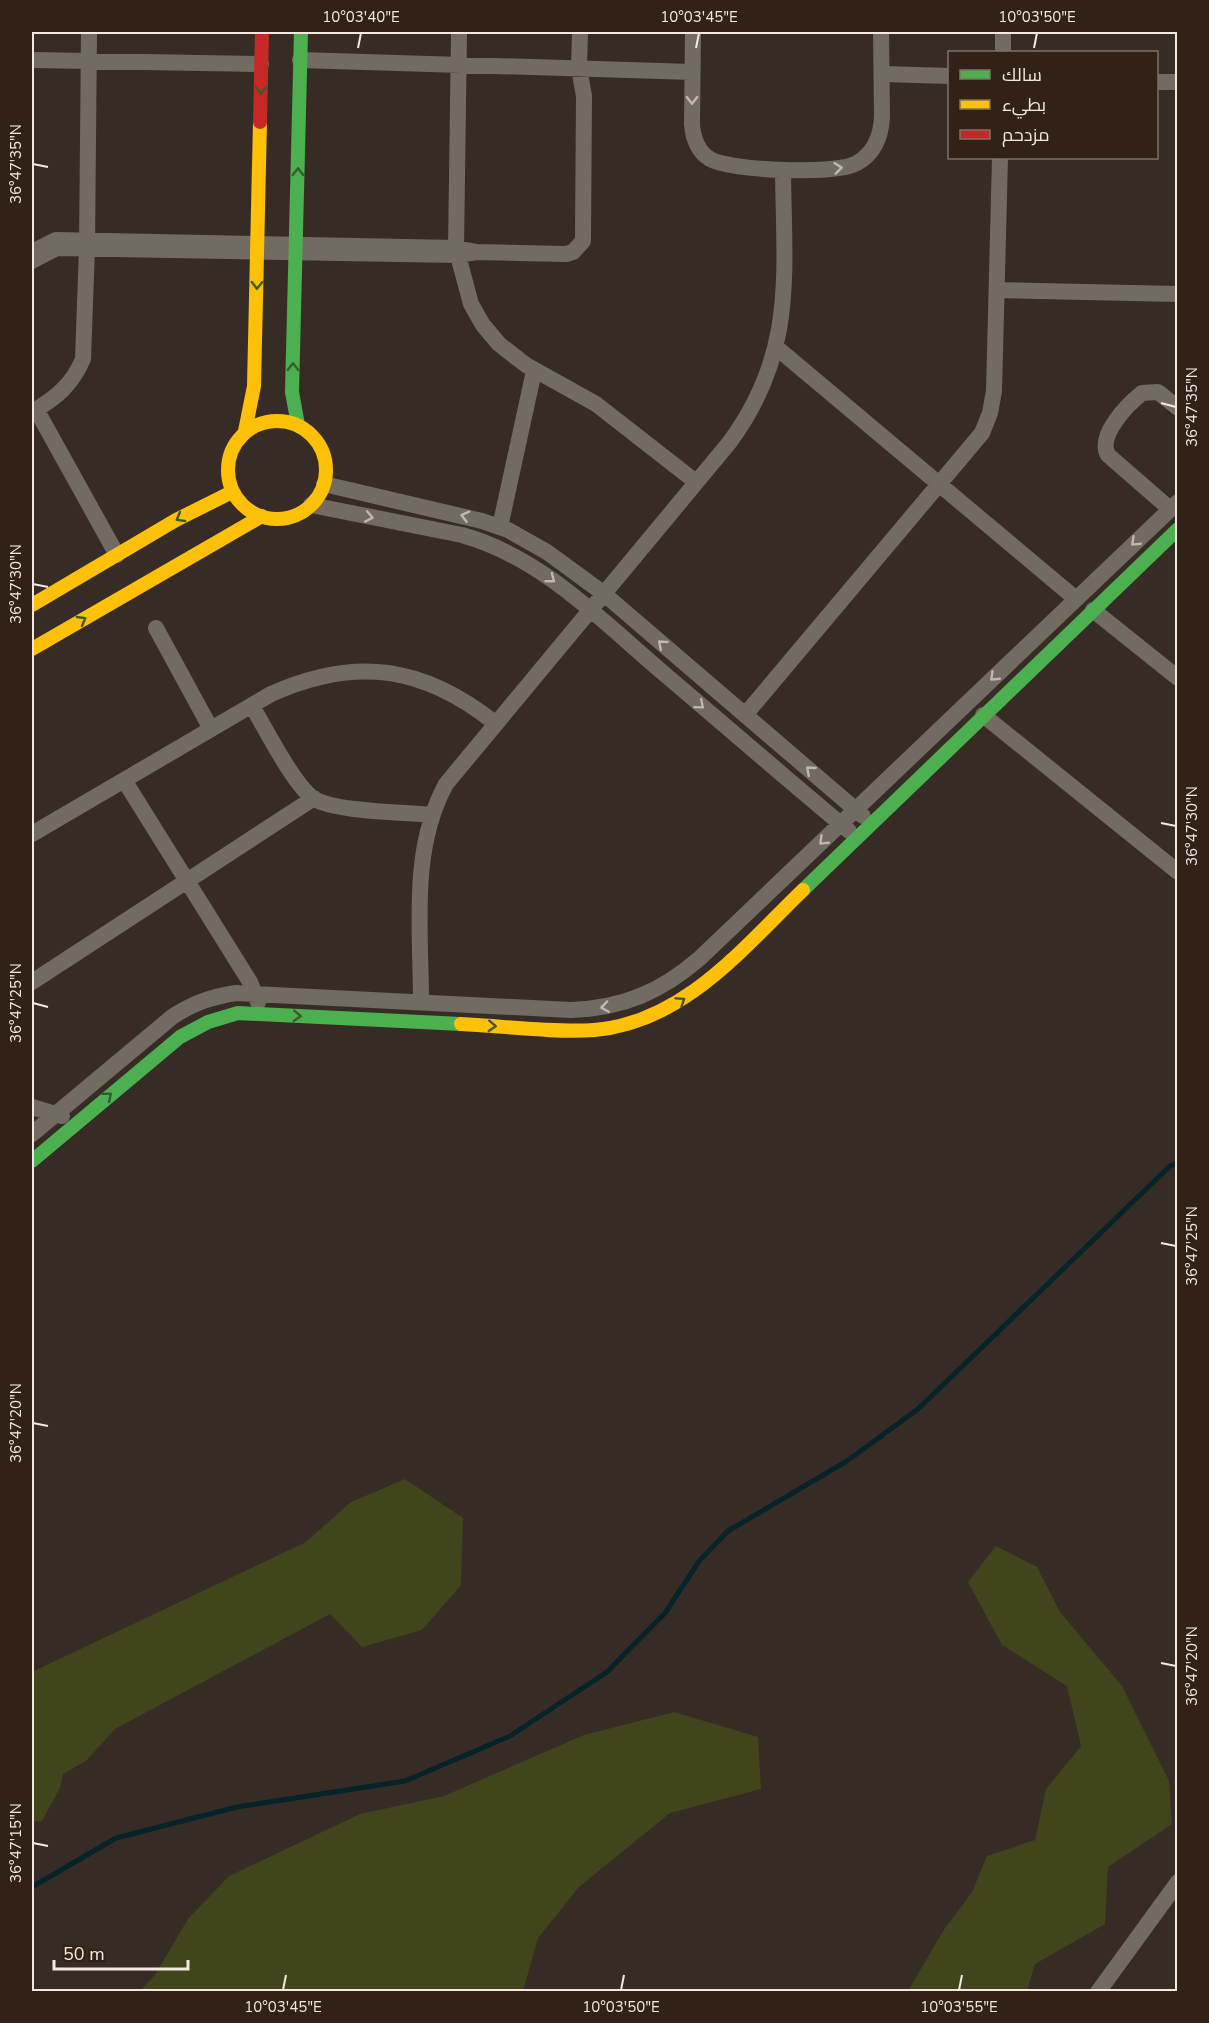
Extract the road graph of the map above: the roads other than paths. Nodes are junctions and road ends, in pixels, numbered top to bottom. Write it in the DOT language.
graph roads {
  1 [pos="89,32"];
  2 [pos="262,32"];
  3 [pos="301,32"];
  4 [pos="459,32"];
  5 [pos="580,32"];
  6 [pos="590,32"];
  7 [pos="693,32"];
  8 [pos="881,32"];
  9 [pos="1003,32"];
  10 [pos="1002,51"];
  11 [pos="32,60"];
  12 [pos="89,60"];
  13 [pos="300,60"];
  14 [pos="261,64"];
  15 [pos="459,65"];
  16 [pos="584,69"];
  17 [pos="692,72"];
  18 [pos="882,74"];
  19 [pos="948,76"];
  20 [pos="1158,82"];
  21 [pos="1178,82"];
  22 [pos="1000,159"];
  23 [pos="783,170"];
  24 [pos="87,245"];
  25 [pos="257,248"];
  26 [pos="296,249"];
  27 [pos="456,251"];
  28 [pos="32,252"];
  29 [pos="32,261"];
  30 [pos="997,290"];
  31 [pos="1178,294"];
  32 [pos="777,348"];
  33 [pos="538,373"];
  34 [pos="1178,408"];
  35 [pos="33,414"];
  36 [pos="298,425"];
  37 [pos="245,431"];
  38 [pos="696,482"];
  39 [pos="324,484"];
  40 [pos="940,485"];
  41 [pos="232,492"];
  42 [pos="311,505"];
  43 [pos="1174,505"];
  44 [pos="262,516"];
  45 [pos="504,529"];
  46 [pos="1178,529"];
  47 [pos="113,558"];
  48 [pos="603,593"];
  49 [pos="1076,599"];
  50 [pos="32,605"];
  51 [pos="1093,609"];
  52 [pos="588,610"];
  53 [pos="156,628"];
  54 [pos="32,649"];
  55 [pos="1178,678"];
  56 [pos="252,706"];
  57 [pos="745,715"];
  58 [pos="983,715"];
  59 [pos="495,723"];
  60 [pos="211,729"];
  61 [pos="124,780"];
  62 [pos="314,798"];
  63 [pos="856,810"];
  64 [pos="431,815"];
  65 [pos="870,822"];
  66 [pos="841,824"];
  67 [pos="32,834"];
  68 [pos="855,837"];
  69 [pos="1178,872"];
  70 [pos="188,880"];
  71 [pos="32,982"];
  72 [pos="256,994"];
  73 [pos="421,1002"];
  74 [pos="259,1014"];
  75 [pos="32,1107"];
  76 [pos="54,1115"];
  77 [pos="83,1117"];
  78 [pos="32,1134"];
  79 [pos="32,1161"];
  80 [pos="1178,1882"];
  81 [pos="1098,1992"];
  1 -- 12 [label="street"];
  2 -- 14 [label="street"];
  3 -- 13 [label="street"];
  4 -- 15 [label="street"];
  5 -- 16 [label="street"];
  6 -- 16 [label="street"];
  7 -- 17 [label="street"];
  8 -- 18 [label="street"];
  9 -- 10 [label="street"];
  11 -- 12 [label="street"];
  12 -- 14 [label="street"];
  12 -- 24 [label="street"];
  13 -- 15 [label="street"];
  26 -- 13 [label="street, one-way"];
  14 -- 25 [label="street, one-way"];
  15 -- 16 [label="street"];
  15 -- 27 [label="street"];
  16 -- 17 [label="street"];
  16 -- 27 [label="street"];
  17 -- 23 [label="street, one-way"];
  18 -- 19 [label="street"];
  23 -- 18 [label="street, one-way"];
  20 -- 21 [label="street"];
  22 -- 30 [label="street"];
  23 -- 32 [label="street"];
  24 -- 25 [label="street"];
  24 -- 28 [label="street"];
  24 -- 29 [label="street"];
  24 -- 35 [label="street"];
  25 -- 26 [label="street"];
  25 -- 37 [label="street, one-way"];
  26 -- 27 [label="street"];
  36 -- 26 [label="street, one-way"];
  27 -- 33 [label="street"];
  30 -- 31 [label="street"];
  30 -- 40 [label="street"];
  32 -- 38 [label="street"];
  32 -- 40 [label="street"];
  33 -- 38 [label="street"];
  33 -- 45 [label="street"];
  34 -- 43 [label="street"];
  35 -- 47 [label="street"];
  36 -- 37 [label="street"];
  36 -- 39 [label="street"];
  37 -- 41 [label="street"];
  38 -- 48 [label="street"];
  39 -- 42 [label="street"];
  45 -- 39 [label="street, one-way"];
  40 -- 49 [label="street"];
  40 -- 57 [label="street"];
  41 -- 44 [label="street"];
  41 -- 47 [label="street, one-way"];
  42 -- 44 [label="street"];
  42 -- 52 [label="street, one-way"];
  43 -- 49 [label="street, one-way"];
  54 -- 44 [label="street, one-way"];
  45 -- 48 [label="street"];
  46 -- 51 [label="street"];
  47 -- 50 [label="street"];
  48 -- 52 [label="street"];
  57 -- 48 [label="street, one-way"];
  49 -- 63 [label="street, one-way"];
  51 -- 55 [label="street"];
  51 -- 58 [label="street"];
  52 -- 59 [label="street"];
  52 -- 66 [label="street, one-way"];
  53 -- 60 [label="street"];
  56 -- 59 [label="street"];
  56 -- 60 [label="street"];
  56 -- 62 [label="street"];
  63 -- 57 [label="street, one-way"];
  58 -- 65 [label="street"];
  58 -- 69 [label="street"];
  59 -- 64 [label="street"];
  60 -- 61 [label="street"];
  61 -- 67 [label="street"];
  61 -- 70 [label="street"];
  62 -- 64 [label="street"];
  62 -- 70 [label="street"];
  63 -- 65 [label="street"];
  63 -- 66 [label="street"];
  64 -- 73 [label="street"];
  65 -- 68 [label="street"];
  66 -- 68 [label="street"];
  66 -- 73 [label="street, one-way"];
  74 -- 68 [label="street, one-way"];
  70 -- 71 [label="street"];
  70 -- 72 [label="street"];
  72 -- 73 [label="street"];
  72 -- 74 [label="street"];
  72 -- 76 [label="street"];
  77 -- 74 [label="street, one-way"];
  75 -- 76 [label="street"];
  76 -- 77 [label="street"];
  76 -- 78 [label="street"];
  77 -- 79 [label="street"];
  80 -- 81 [label="street"];
}
